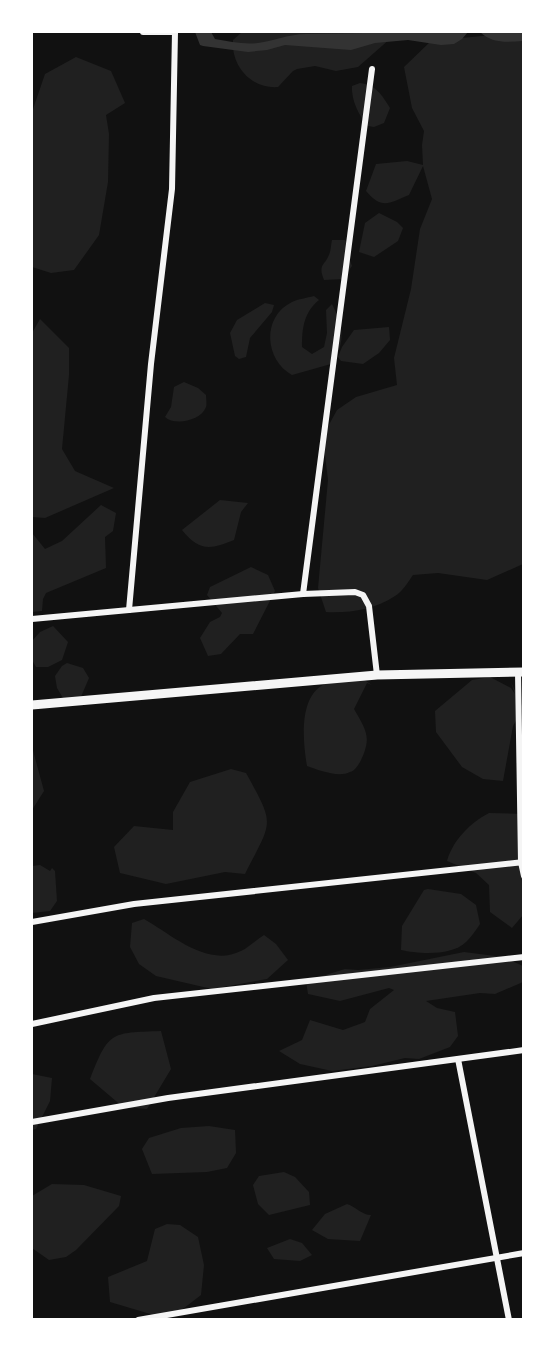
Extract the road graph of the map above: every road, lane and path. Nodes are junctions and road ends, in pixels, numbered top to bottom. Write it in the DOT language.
graph roads {
  1 [pos="143,32"];
  2 [pos="175,32"];
  3 [pos="372,69"];
  4 [pos="303,594"];
  5 [pos="130,610"];
  6 [pos="32,619"];
  7 [pos="521,672"];
  8 [pos="377,675"];
  9 [pos="32,705"];
  10 [pos="522,862"];
  11 [pos="523,877"];
  12 [pos="32,922"];
  13 [pos="523,957"];
  14 [pos="32,1024"];
  15 [pos="523,1050"];
  16 [pos="458,1059"];
  17 [pos="32,1122"];
  18 [pos="523,1253"];
  19 [pos="498,1256"];
  20 [pos="138,1320"];
  21 [pos="509,1320"];
  1 -- 2 [label="street"];
  2 -- 5 [label="street"];
  3 -- 4 [label="street"];
  4 -- 5 [label="street"];
  4 -- 8 [label="street"];
  5 -- 6 [label="street"];
  7 -- 8 [label="main road"];
  7 -- 10 [label="street"];
  8 -- 9 [label="main road"];
  10 -- 11 [label="street"];
  10 -- 12 [label="street"];
  13 -- 14 [label="street"];
  15 -- 16 [label="street"];
  16 -- 17 [label="street"];
  16 -- 19 [label="street"];
  18 -- 19 [label="street"];
  19 -- 20 [label="street"];
  19 -- 21 [label="street"];
}
